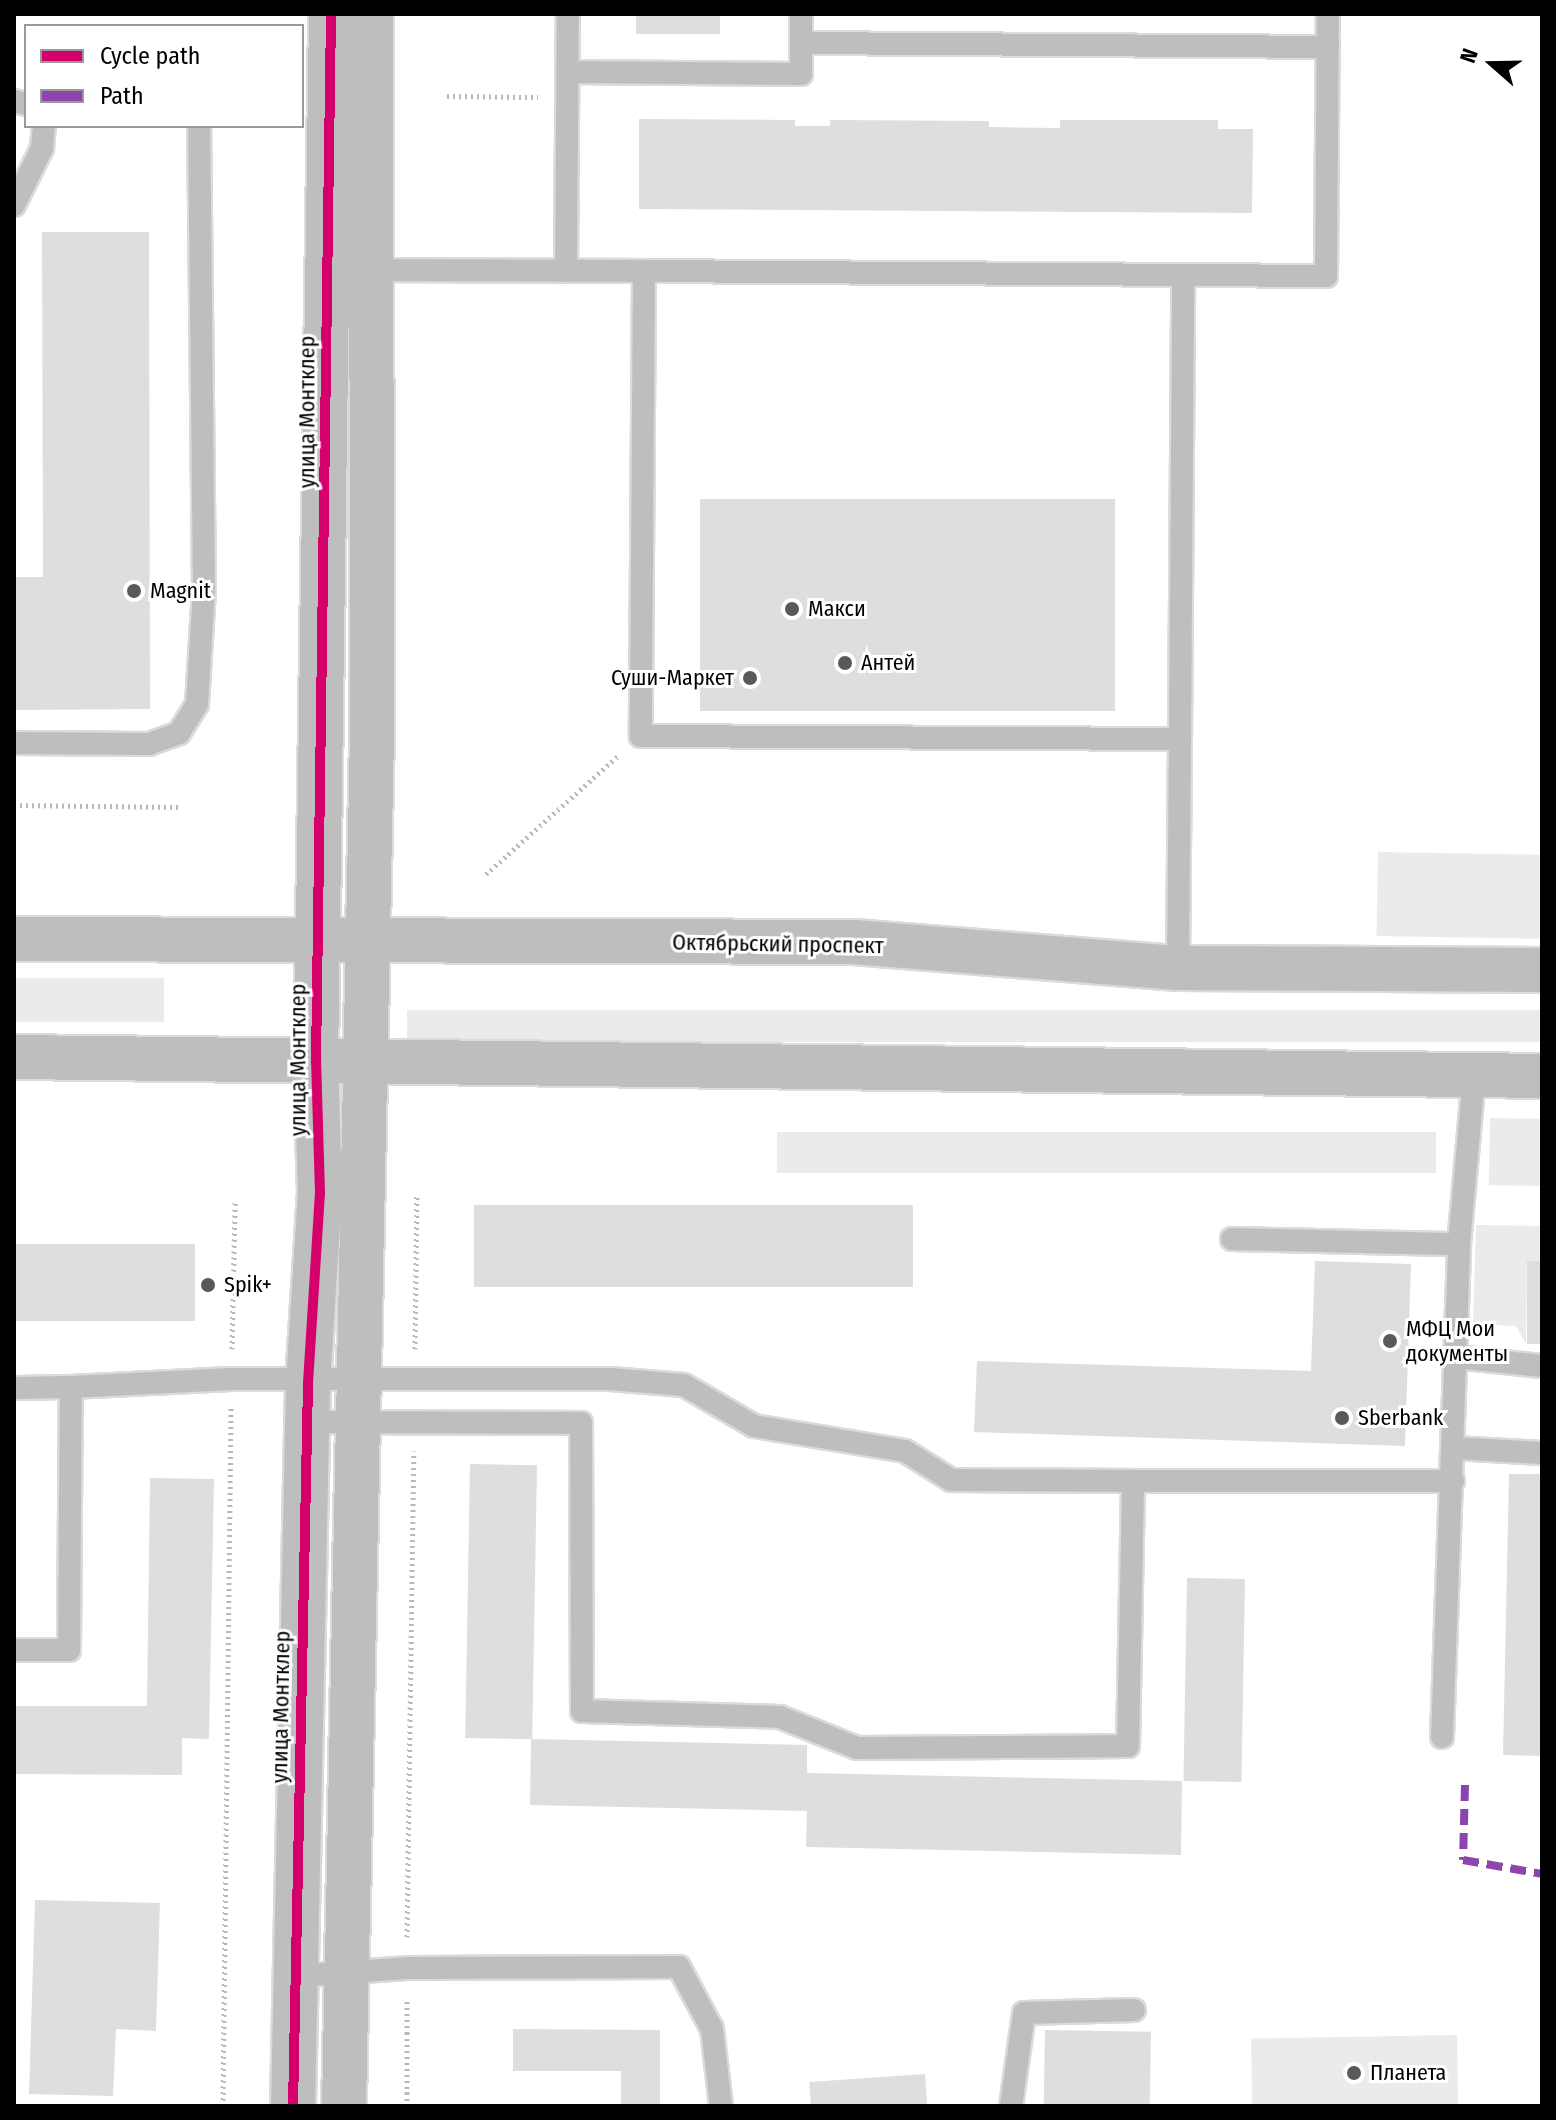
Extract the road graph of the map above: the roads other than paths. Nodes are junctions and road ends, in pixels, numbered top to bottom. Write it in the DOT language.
graph roads {
  1 [pos="331,14"];
  2 [pos="371,14"];
  3 [pos="568,14"];
  4 [pos="801,14"];
  5 [pos="1328,14"];
  6 [pos="801,43"];
  7 [pos="1328,47"];
  8 [pos="568,72"];
  9 [pos="316,118"];
  10 [pos="44,128"];
  11 [pos="199,128"];
  12 [pos="14,205"];
  13 [pos="371,270"];
  14 [pos="566,271"];
  15 [pos="644,271"];
  16 [pos="1183,275"];
  17 [pos="1180,739"];
  18 [pos="14,743"];
  19 [pos="369,938"];
  20 [pos="14,939"];
  21 [pos="319,940"];
  22 [pos="1178,968"];
  23 [pos="1542,970"];
  24 [pos="14,1057"];
  25 [pos="366,1061"];
  26 [pos="316,1062"];
  27 [pos="1474,1076"];
  28 [pos="1542,1076"];
  29 [pos="1232,1239"];
  30 [pos="1459,1244"];
  31 [pos="1456,1357"];
  32 [pos="1542,1366"];
  33 [pos="359,1379"];
  34 [pos="71,1387"];
  35 [pos="14,1388"];
  36 [pos="307,1422"];
  37 [pos="358,1424"];
  38 [pos="1454,1448"];
  39 [pos="1542,1453"];
  40 [pos="1133,1481"];
  41 [pos="1453,1481"];
  42 [pos="14,1650"];
  43 [pos="1442,1737"];
  44 [pos="346,1973"];
  45 [pos="294,1976"];
  46 [pos="1134,2010"];
  47 [pos="293,2106"];
  48 [pos="344,2106"];
  49 [pos="721,2106"];
  50 [pos="1011,2106"];
  1 -- 9 [label="street, улица Монтклер"];
  2 -- 13 [label="street"];
  3 -- 8 [label="lane"];
  4 -- 6 [label="lane"];
  5 -- 7 [label="lane"];
  6 -- 7 [label="lane"];
  6 -- 8 [label="lane"];
  7 -- 16 [label="lane"];
  8 -- 14 [label="lane"];
  9 -- 21 [label="street, улица Монтклер"];
  10 -- 12 [label="lane"];
  11 -- 18 [label="lane"];
  13 -- 14 [label="lane"];
  13 -- 19 [label="street"];
  14 -- 15 [label="lane"];
  15 -- 16 [label="lane"];
  15 -- 17 [label="lane"];
  16 -- 17 [label="lane"];
  17 -- 22 [label="lane"];
  19 -- 21 [label="street, Октябрьский проспект"];
  19 -- 22 [label="street, Октябрьский проспект"];
  19 -- 25 [label="street"];
  20 -- 21 [label="street, Октябрьский проспект"];
  21 -- 26 [label="street, улица Монтклер"];
  22 -- 23 [label="street, Октябрьский проспект"];
  24 -- 26 [label="street"];
  25 -- 26 [label="street"];
  25 -- 27 [label="street"];
  25 -- 33 [label="street"];
  26 -- 36 [label="street, улица Монтклер"];
  27 -- 28 [label="street"];
  27 -- 30 [label="lane"];
  29 -- 30 [label="lane"];
  30 -- 31 [label="lane"];
  31 -- 32 [label="lane"];
  31 -- 38 [label="lane"];
  33 -- 34 [label="lane"];
  33 -- 37 [label="street"];
  33 -- 40 [label="lane"];
  34 -- 35 [label="lane"];
  34 -- 42 [label="lane"];
  36 -- 37 [label="lane"];
  36 -- 45 [label="street, улица Монтклер"];
  37 -- 40 [label="lane"];
  37 -- 44 [label="street"];
  38 -- 39 [label="lane"];
  38 -- 41 [label="lane"];
  40 -- 41 [label="lane"];
  41 -- 43 [label="lane"];
  44 -- 45 [label="lane"];
  44 -- 48 [label="street"];
  44 -- 49 [label="lane"];
  45 -- 47 [label="street, улица Монтклер"];
  46 -- 50 [label="lane"];
}
